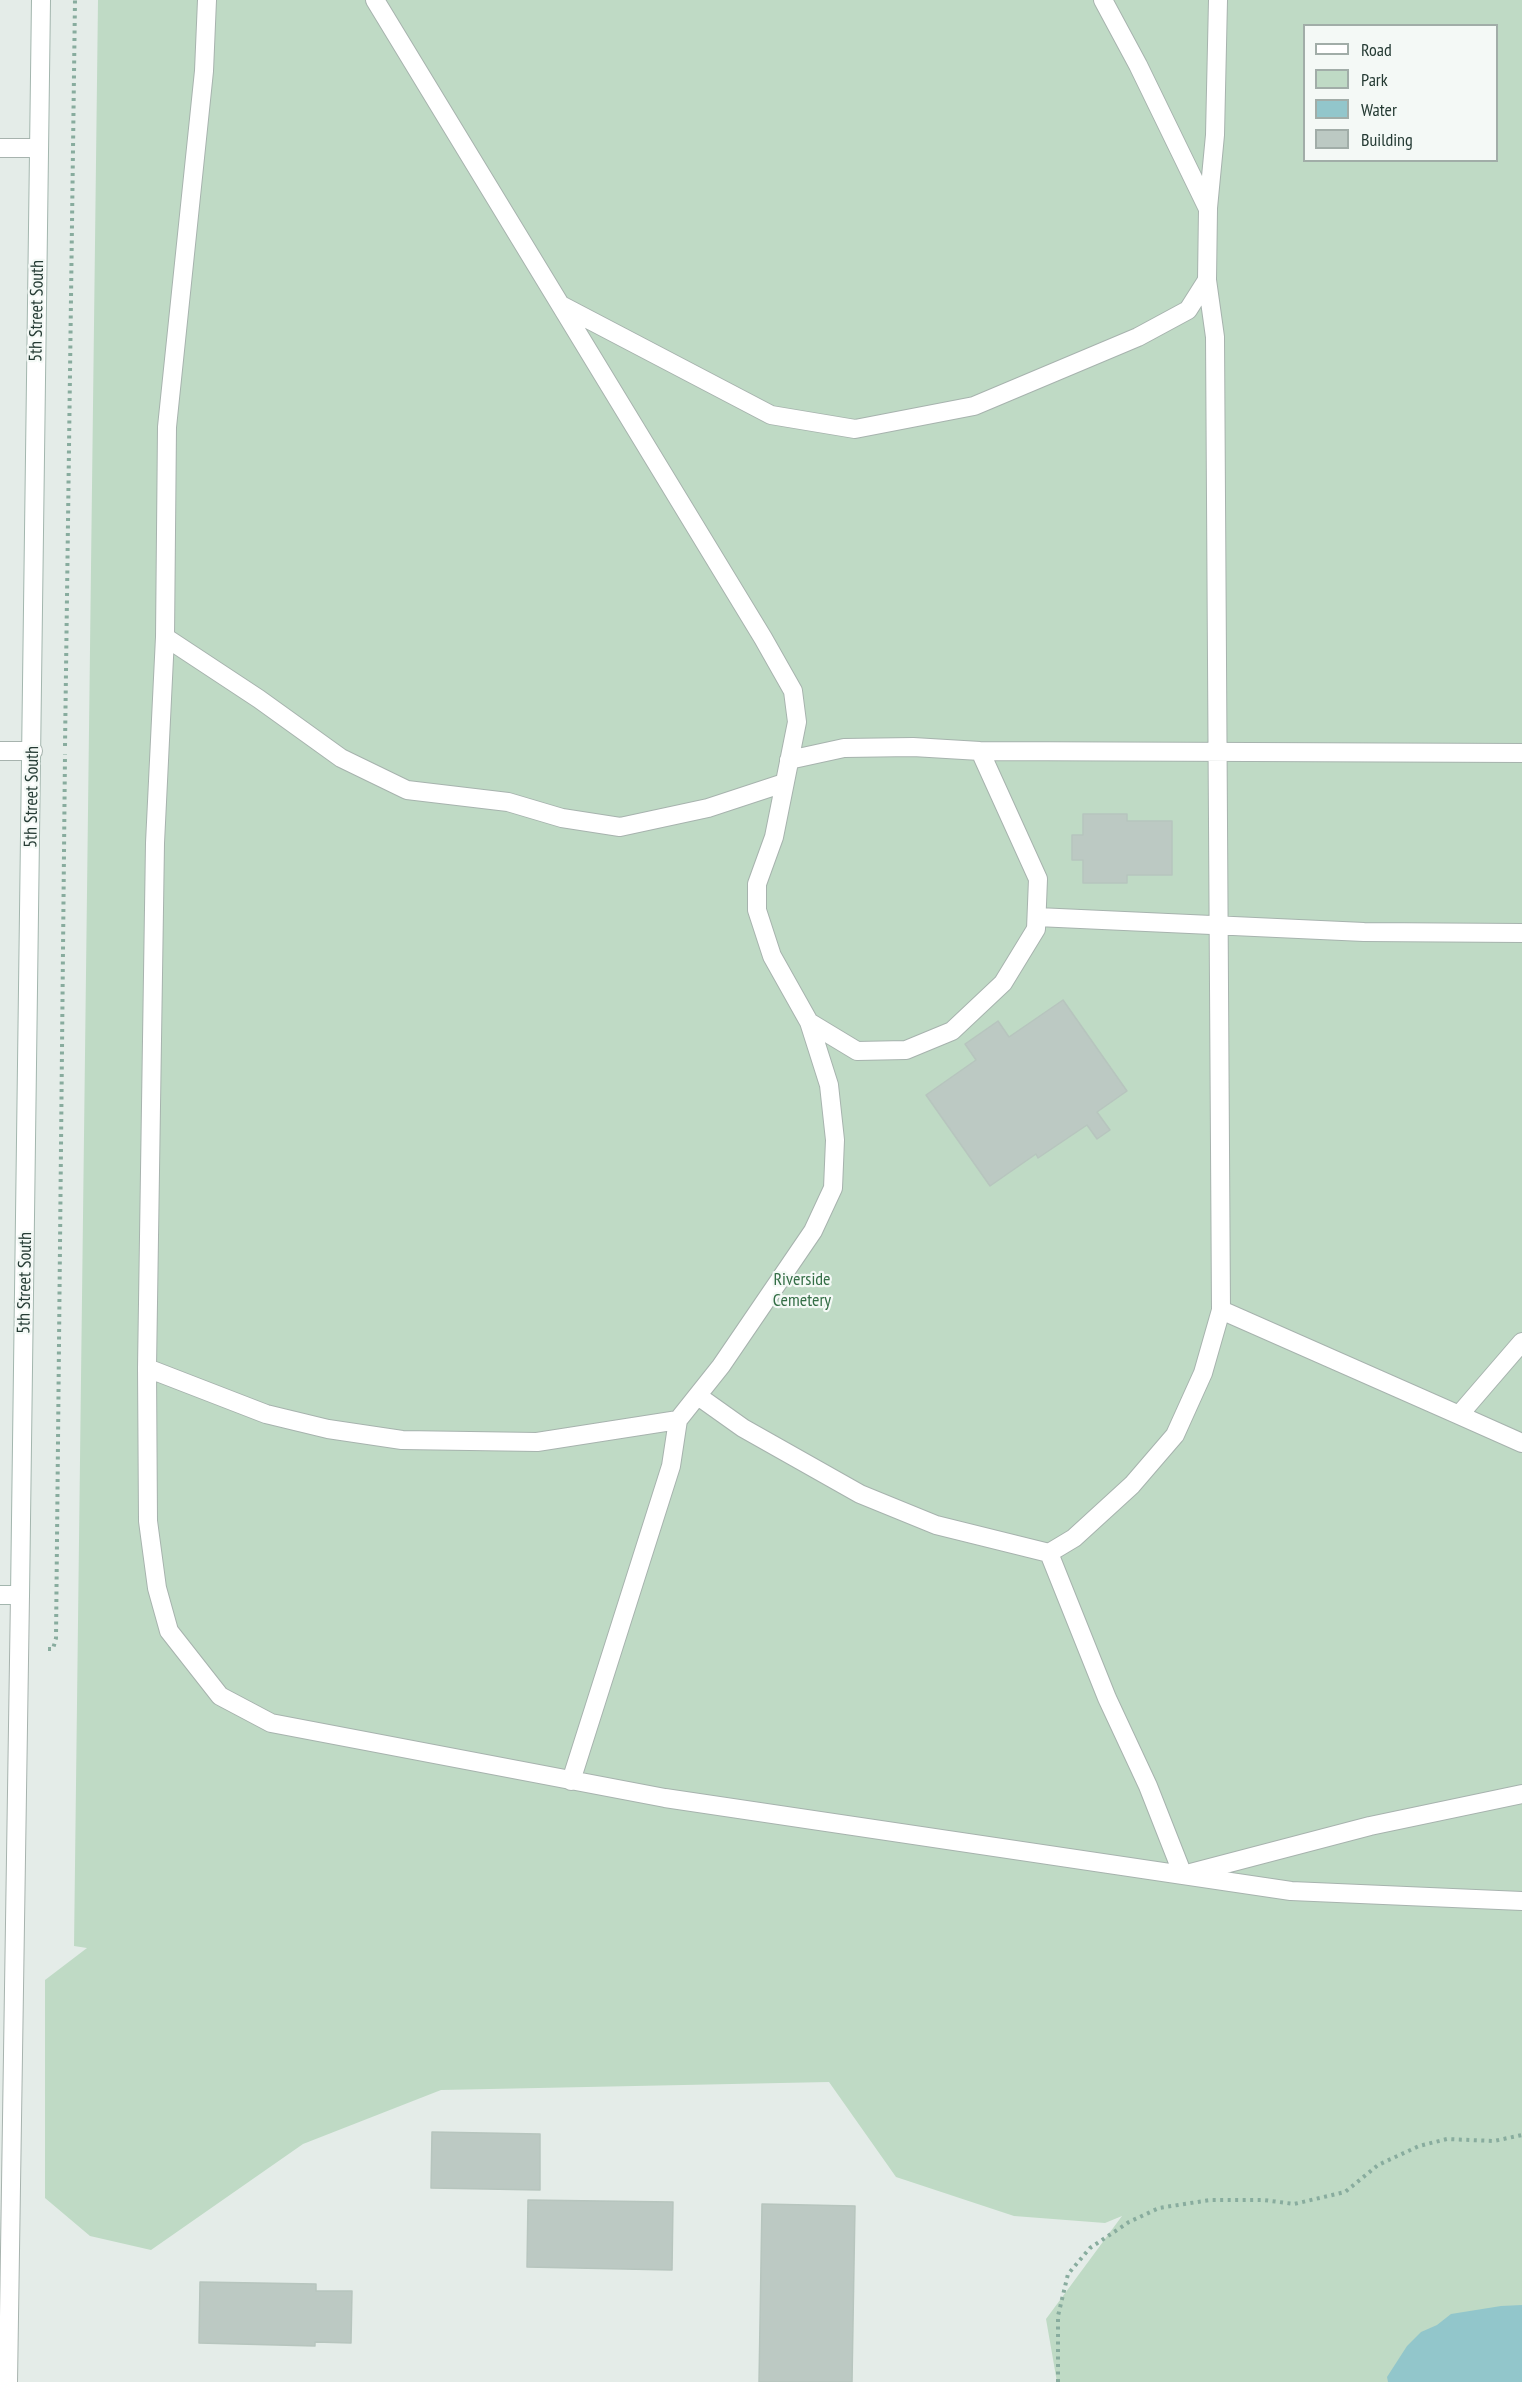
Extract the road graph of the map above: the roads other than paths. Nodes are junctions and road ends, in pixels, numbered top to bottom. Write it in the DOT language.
graph roads {
  1 [pos="41,0"];
  2 [pos="207,0"];
  3 [pos="375,0"];
  4 [pos="1103,0"];
  5 [pos="1218,0"];
  6 [pos="0,148"];
  7 [pos="38,148"];
  8 [pos="1208,209"];
  9 [pos="1207,280"];
  10 [pos="560,305"];
  11 [pos="165,637"];
  12 [pos="1217,750"];
  13 [pos="0,751"];
  14 [pos="33,751"];
  15 [pos="981,751"];
  16 [pos="1522,753"];
  17 [pos="789,760"];
  18 [pos="784,783"];
  19 [pos="1037,917"];
  20 [pos="1218,927"];
  21 [pos="1522,933"];
  22 [pos="809,1022"];
  23 [pos="1221,1310"];
  24 [pos="1522,1342"];
  25 [pos="147,1368"];
  26 [pos="698,1396"];
  27 [pos="1459,1415"];
  28 [pos="678,1420"];
  29 [pos="1522,1443"];
  30 [pos="1049,1553"];
  31 [pos="0,1594"];
  32 [pos="20,1595"];
  33 [pos="571,1780"];
  34 [pos="1522,1794"];
  35 [pos="1183,1875"];
  36 [pos="1522,1901"];
  37 [pos="8,2382"];
  1 -- 7 [label="street, 5th Street South"];
  2 -- 11 [label="street"];
  3 -- 10 [label="street"];
  4 -- 8 [label="street"];
  5 -- 8 [label="street"];
  6 -- 7 [label="street"];
  7 -- 14 [label="street, 5th Street South"];
  8 -- 9 [label="street"];
  9 -- 10 [label="street"];
  9 -- 12 [label="street"];
  10 -- 17 [label="street"];
  11 -- 18 [label="street"];
  11 -- 25 [label="street"];
  12 -- 15 [label="street"];
  12 -- 16 [label="street"];
  12 -- 20 [label="street"];
  13 -- 14 [label="street"];
  14 -- 32 [label="street, 5th Street South"];
  15 -- 17 [label="street"];
  15 -- 19 [label="street"];
  17 -- 18 [label="street"];
  18 -- 22 [label="street"];
  19 -- 20 [label="street"];
  19 -- 22 [label="street"];
  20 -- 21 [label="street"];
  20 -- 23 [label="street"];
  22 -- 26 [label="street"];
  23 -- 27 [label="street"];
  23 -- 30 [label="street"];
  24 -- 27 [label="street"];
  25 -- 28 [label="street"];
  25 -- 33 [label="street"];
  26 -- 28 [label="street"];
  26 -- 30 [label="street"];
  27 -- 29 [label="street"];
  28 -- 33 [label="street"];
  30 -- 35 [label="street"];
  31 -- 32 [label="street"];
  32 -- 37 [label="street, 5th Street South"];
  33 -- 35 [label="street"];
  34 -- 35 [label="street"];
  35 -- 36 [label="street"];
}
